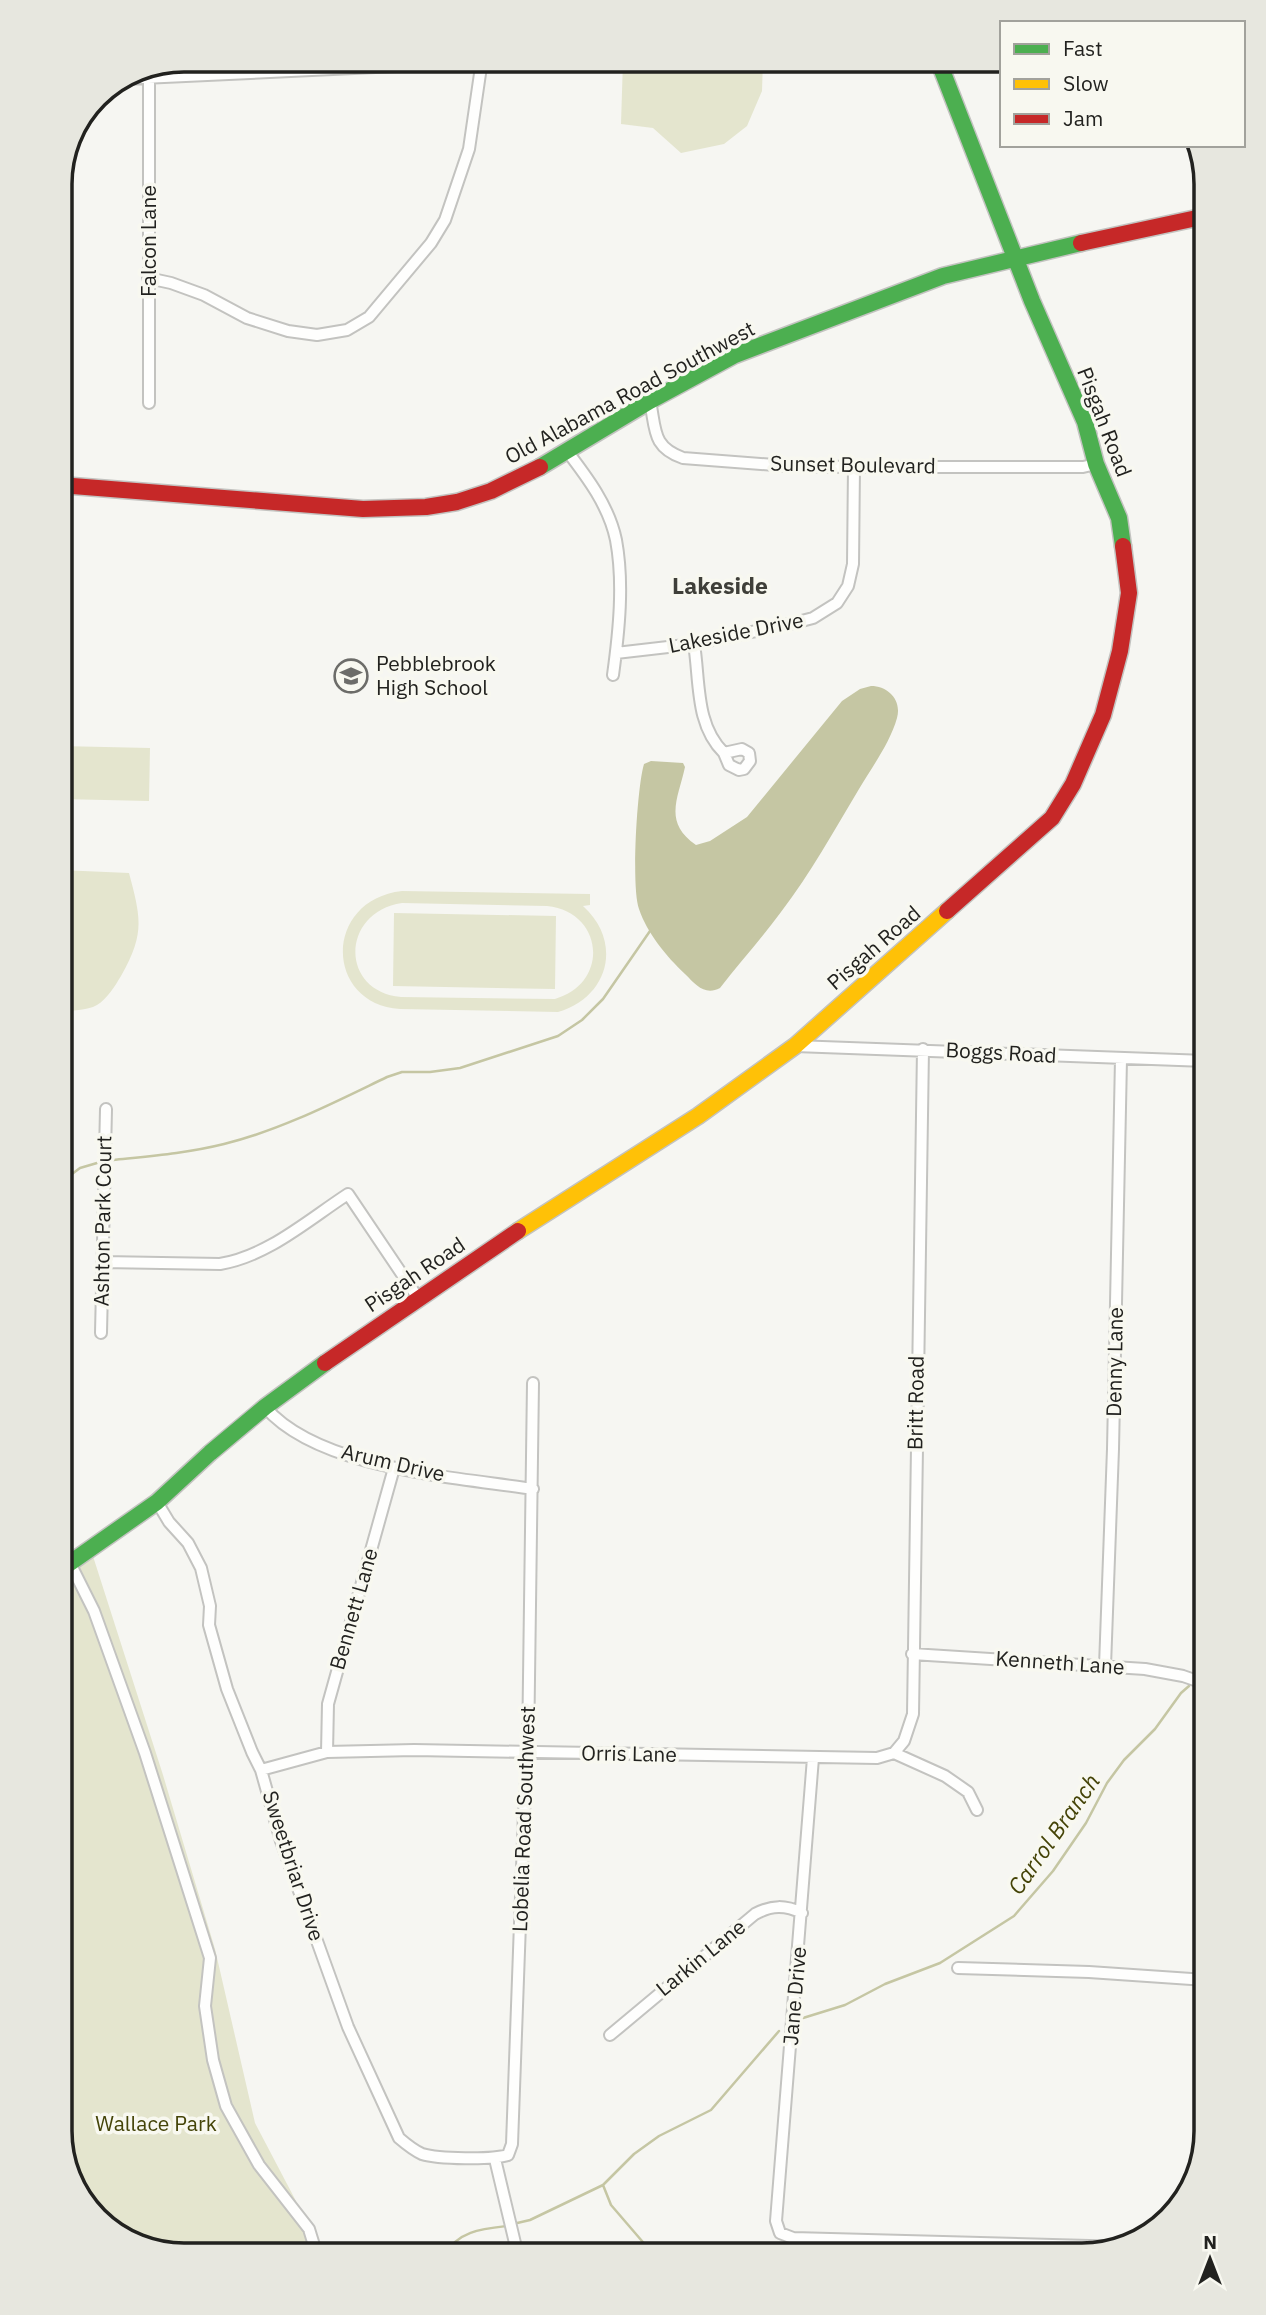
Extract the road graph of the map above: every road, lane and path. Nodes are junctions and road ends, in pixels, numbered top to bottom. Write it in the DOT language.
graph roads {
  1 [pos="278,72"];
  2 [pos="480,72"];
  3 [pos="943,72"];
  4 [pos="146,79"];
  5 [pos="149,79"];
  6 [pos="1194,219"];
  7 [pos="1016,257"];
  8 [pos="148,278"];
  9 [pos="650,401"];
  10 [pos="149,403"];
  11 [pos="567,450"];
  12 [pos="1096,464"];
  13 [pos="854,467"];
  14 [pos="72,486"];
  15 [pos="694,644"];
  16 [pos="616,653"];
  17 [pos="613,674"];
  18 [pos="724,753"];
  19 [pos="795,1046"];
  20 [pos="923,1049"];
  21 [pos="1121,1059"];
  22 [pos="1194,1060"];
  23 [pos="106,1109"];
  24 [pos="103,1262"];
  25 [pos="418,1298"];
  26 [pos="101,1333"];
  27 [pos="533,1383"];
  28 [pos="265,1407"];
  29 [pos="394,1468"];
  30 [pos="533,1489"];
  31 [pos="157,1502"];
  32 [pos="72,1562"];
  33 [pos="72,1578"];
  34 [pos="912,1654"];
  35 [pos="1105,1666"];
  36 [pos="1194,1680"];
  37 [pos="327,1752"];
  38 [pos="528,1752"];
  39 [pos="894,1753"];
  40 [pos="813,1758"];
  41 [pos="261,1770"];
  42 [pos="977,1810"];
  43 [pos="802,1913"];
  44 [pos="958,1968"];
  45 [pos="1194,1979"];
  46 [pos="610,2035"];
  47 [pos="495,2159"];
  48 [pos="313,2243"];
  49 [pos="515,2243"];
  50 [pos="978,2243"];
  1 -- 5 [label="street"];
  2 -- 8 [label="street"];
  3 -- 7 [label="street, Pisgah Road"];
  4 -- 5 [label="street"];
  5 -- 8 [label="street, Falcon Lane"];
  6 -- 7 [label="street, Old Alabama Road Southwest"];
  7 -- 9 [label="street, Old Alabama Road Southwest"];
  7 -- 12 [label="street, Pisgah Road"];
  8 -- 10 [label="street, Falcon Lane"];
  9 -- 11 [label="street, Old Alabama Road Southwest"];
  9 -- 13 [label="street, Sunset Boulevard"];
  11 -- 14 [label="street, Old Alabama Road Southwest"];
  11 -- 16 [label="street"];
  12 -- 13 [label="street, Sunset Boulevard"];
  12 -- 19 [label="street, Pisgah Road"];
  13 -- 15 [label="street, Lakeside Drive"];
  15 -- 16 [label="street, Lakeside Drive"];
  15 -- 18 [label="street"];
  16 -- 17 [label="street"];
  19 -- 20 [label="street, Boggs Road"];
  19 -- 25 [label="street, Pisgah Road"];
  20 -- 21 [label="street, Boggs Road"];
  20 -- 34 [label="street, Britt Road"];
  21 -- 22 [label="street, Boggs Road"];
  21 -- 35 [label="street, Denny Lane"];
  23 -- 24 [label="street, Ashton Park Court"];
  24 -- 25 [label="street"];
  24 -- 26 [label="street, Ashton Park Court"];
  25 -- 28 [label="street, Pisgah Road"];
  27 -- 30 [label="street, Lobelia Road Southwest"];
  28 -- 29 [label="street, Arum Drive"];
  28 -- 31 [label="street, Pisgah Road"];
  29 -- 30 [label="street, Arum Drive"];
  29 -- 37 [label="street, Bennett Lane"];
  30 -- 38 [label="street, Lobelia Road Southwest"];
  31 -- 32 [label="street, Pisgah Road"];
  31 -- 41 [label="street, Sweetbriar Drive"];
  33 -- 48 [label="street"];
  34 -- 35 [label="street, Kenneth Lane"];
  34 -- 39 [label="street, Britt Road"];
  35 -- 36 [label="street, Kenneth Lane"];
  37 -- 38 [label="street, Orris Lane"];
  37 -- 41 [label="street, Orris Lane"];
  38 -- 40 [label="street, Orris Lane"];
  38 -- 47 [label="street, Lobelia Road Southwest"];
  39 -- 40 [label="street, Orris Lane"];
  39 -- 42 [label="street"];
  40 -- 43 [label="street, Jane Drive"];
  41 -- 47 [label="street, Sweetbriar Drive"];
  43 -- 46 [label="street, Larkin Lane"];
  43 -- 50 [label="street, Jane Drive"];
  44 -- 45 [label="street"];
  47 -- 49 [label="street"];
}
